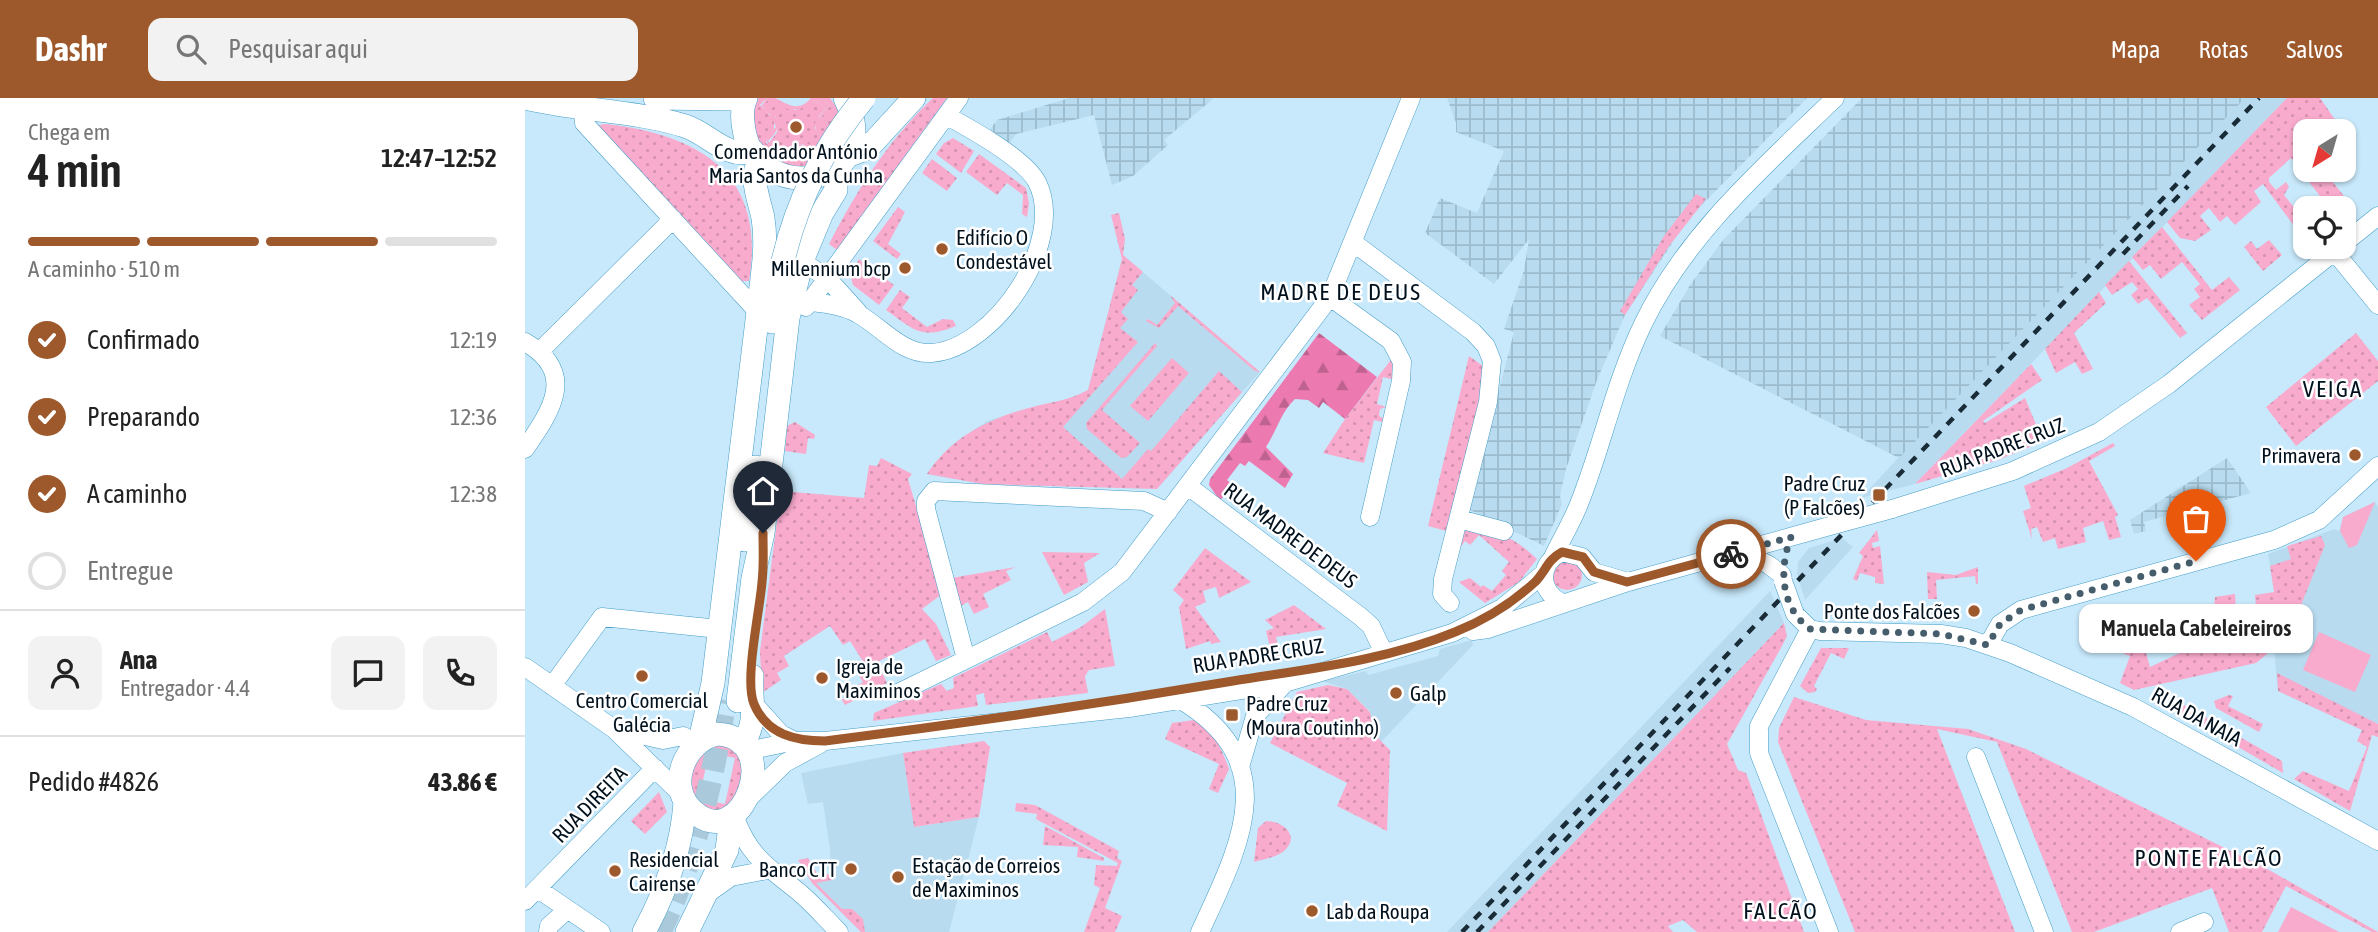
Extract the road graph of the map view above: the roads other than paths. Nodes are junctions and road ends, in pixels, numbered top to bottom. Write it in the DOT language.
graph roads {
  1 [pos="525,98"];
  2 [pos="655,98"];
  3 [pos="863,98"];
  4 [pos="900,98"];
  5 [pos="914,98"];
  6 [pos="959,98"];
  7 [pos="1411,98"];
  8 [pos="1835,98"];
  9 [pos="740,99"];
  10 [pos="850,105"];
  11 [pos="583,110"];
  12 [pos="947,116"];
  13 [pos="717,144"];
  14 [pos="757,155"];
  15 [pos="847,166"];
  16 [pos="756,191"];
  17 [pos="2378,216"];
  18 [pos="673,219"];
  19 [pos="2356,233"];
  20 [pos="1354,243"];
  21 [pos="2324,259"];
  22 [pos="2347,259"];
  23 [pos="792,263"];
  24 [pos="828,279"];
  25 [pos="1330,297"];
  26 [pos="812,302"];
  27 [pos="2378,305"];
  28 [pos="758,312"];
  29 [pos="860,314"];
  30 [pos="788,318"];
  31 [pos="533,346"];
  32 [pos="742,429"];
  33 [pos="525,449"];
  34 [pos="2378,466"];
  35 [pos="1188,485"];
  36 [pos="1579,505"];
  37 [pos="1168,512"];
  38 [pos="748,514"];
  39 [pos="1370,517"];
  40 [pos="1459,519"];
  41 [pos="1504,531"];
  42 [pos="1791,537"];
  43 [pos="1741,551"];
  44 [pos="1553,557"];
  45 [pos="1583,557"];
  46 [pos="1594,572"];
  47 [pos="1543,574"];
  48 [pos="1782,578"];
  49 [pos="1627,582"];
  50 [pos="1583,597"];
  51 [pos="1450,603"];
  52 [pos="1562,603"];
  53 [pos="719,629"];
  54 [pos="1810,629"];
  55 [pos="1452,633"];
  56 [pos="1988,645"];
  57 [pos="1384,653"];
  58 [pos="966,659"];
  59 [pos="1344,664"];
  60 [pos="525,667"];
  61 [pos="1285,682"];
  62 [pos="552,686"];
  63 [pos="900,692"];
  64 [pos="1181,700"];
  65 [pos="732,702"];
  66 [pos="1002,720"];
  67 [pos="614,729"];
  68 [pos="693,740"];
  69 [pos="795,740"];
  70 [pos="825,741"];
  71 [pos="745,747"];
  72 [pos="1976,757"];
  73 [pos="1240,767"];
  74 [pos="655,768"];
  75 [pos="683,798"];
  76 [pos="737,811"];
  77 [pos="2378,841"];
  78 [pos="767,870"];
  79 [pos="531,895"];
  80 [pos="705,896"];
  81 [pos="567,910"];
  82 [pos="2204,922"];
  83 [pos="548,932"];
  84 [pos="601,932"];
  85 [pos="644,932"];
  86 [pos="687,932"];
  87 [pos="839,932"];
  88 [pos="1200,932"];
  89 [pos="1829,932"];
  90 [pos="2044,932"];
  91 [pos="2180,932"];
  1 -- 11 [label="main road"];
  2 -- 9 [label="main road"];
  3 -- 10 [label="main road, bridge"];
  4 -- 10 [label="main road"];
  5 -- 15 [label="main road"];
  6 -- 12 [label="street"];
  7 -- 20 [label="street"];
  8 -- 36 [label="street"];
  9 -- 14 [label="main road"];
  10 -- 15 [label="main road"];
  10 -- 23 [label="main road, bridge"];
  11 -- 13 [label="main road"];
  11 -- 18 [label="street"];
  12 -- 24 [label="street"];
  12 -- 29 [label="street"];
  13 -- 14 [label="main road"];
  13 -- 16 [label="main road"];
  14 -- 15 [label="main road"];
  14 -- 16 [label="main road"];
  15 -- 23 [label="main road"];
  16 -- 28 [label="main road"];
  17 -- 19 [label="street, RUA PADRE CRUZ"];
  18 -- 28 [label="street"];
  18 -- 31 [label="street"];
  20 -- 25 [label="street"];
  20 -- 40 [label="street"];
  21 -- 42 [label="street, RUA PADRE CRUZ, bridge"];
  22 -- 27 [label="street"];
  23 -- 24 [label="street"];
  23 -- 30 [label="main road"];
  23 -- 38 [label="main road"];
  24 -- 26 [label="street"];
  24 -- 29 [label="street"];
  25 -- 35 [label="street"];
  25 -- 39 [label="street"];
  26 -- 29 [label="street"];
  26 -- 30 [label="street"];
  28 -- 32 [label="main road"];
  30 -- 65 [label="main road"];
  31 -- 33 [label="street"];
  32 -- 38 [label="main road"];
  32 -- 53 [label="main road"];
  34 -- 56 [label="street"];
  35 -- 37 [label="street"];
  35 -- 57 [label="street, RUA MADRE DE DEUS"];
  36 -- 44 [label="street"];
  36 -- 45 [label="street"];
  37 -- 58 [label="street"];
  37 -- 58 [label="street"];
  38 -- 65 [label="main road"];
  40 -- 41 [label="street"];
  40 -- 51 [label="street"];
  42 -- 43 [label="street, RUA PADRE CRUZ"];
  42 -- 48 [label="street"];
  43 -- 48 [label="street"];
  43 -- 49 [label="street, RUA PADRE CRUZ"];
  44 -- 45 [label="street"];
  44 -- 47 [label="street"];
  45 -- 46 [label="street"];
  46 -- 49 [label="street"];
  46 -- 50 [label="street"];
  47 -- 52 [label="street"];
  47 -- 55 [label="street"];
  48 -- 54 [label="street, bridge"];
  49 -- 50 [label="street, RUA PADRE CRUZ"];
  50 -- 52 [label="street, RUA PADRE CRUZ"];
  52 -- 55 [label="street, RUA PADRE CRUZ"];
  53 -- 62 [label="street"];
  53 -- 65 [label="main road"];
  54 -- 56 [label="street, RUA DA NAIA"];
  54 -- 89 [label="street"];
  55 -- 57 [label="street"];
  56 -- 77 [label="street, RUA DA NAIA"];
  57 -- 59 [label="street"];
  58 -- 63 [label="street"];
  59 -- 61 [label="street, RUA PADRE CRUZ"];
  59 -- 66 [label="street, RUA PADRE CRUZ"];
  60 -- 62 [label="street"];
  61 -- 64 [label="street, RUA PADRE CRUZ"];
  61 -- 73 [label="street"];
  62 -- 67 [label="street"];
  64 -- 66 [label="street, RUA PADRE CRUZ"];
  64 -- 73 [label="street"];
  65 -- 68 [label="main road"];
  65 -- 69 [label="street"];
  65 -- 71 [label="main road"];
  66 -- 70 [label="street, RUA PADRE CRUZ"];
  67 -- 68 [label="street"];
  67 -- 74 [label="street"];
  68 -- 71 [label="main road"];
  68 -- 75 [label="main road"];
  69 -- 70 [label="street, RUA PADRE CRUZ"];
  69 -- 71 [label="street, RUA PADRE CRUZ"];
  70 -- 76 [label="street, RUA PADRE CRUZ"];
  71 -- 76 [label="main road"];
  72 -- 90 [label="street"];
  73 -- 88 [label="street"];
  74 -- 75 [label="street"];
  74 -- 79 [label="street, RUA DIREITA"];
  75 -- 76 [label="main road"];
  75 -- 85 [label="main road"];
  76 -- 78 [label="street"];
  76 -- 80 [label="main road"];
  78 -- 80 [label="street"];
  78 -- 87 [label="street"];
  79 -- 81 [label="street"];
  80 -- 86 [label="main road"];
  81 -- 83 [label="street"];
  81 -- 84 [label="street"];
  82 -- 91 [label="street"];
}
